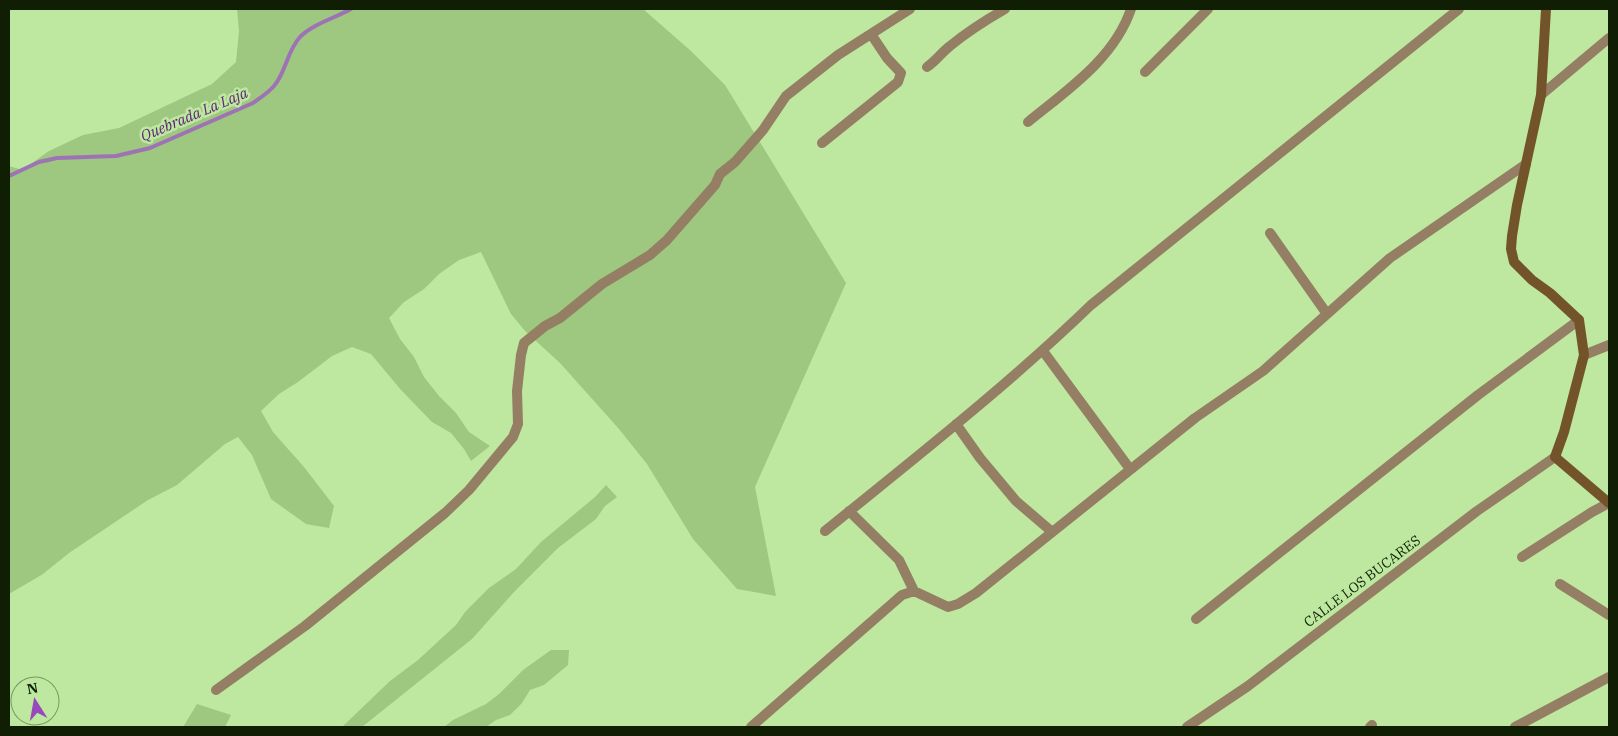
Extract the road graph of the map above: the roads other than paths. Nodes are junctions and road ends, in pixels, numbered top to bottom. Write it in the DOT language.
graph roads {
  1 [pos="910,9"];
  2 [pos="1005,9"];
  3 [pos="1132,9"];
  4 [pos="1208,9"];
  5 [pos="1459,9"];
  6 [pos="1546,9"];
  7 [pos="871,34"];
  8 [pos="1609,38"];
  9 [pos="926,67"];
  10 [pos="1145,72"];
  11 [pos="1541,95"];
  12 [pos="1028,122"];
  13 [pos="822,143"];
  14 [pos="1526,164"];
  15 [pos="1270,233"];
  16 [pos="1327,314"];
  17 [pos="1579,320"];
  18 [pos="1609,345"];
  19 [pos="1042,351"];
  20 [pos="1584,355"];
  21 [pos="956,424"];
  22 [pos="1555,457"];
  23 [pos="1130,469"];
  24 [pos="1609,503"];
  25 [pos="849,511"];
  26 [pos="824,531"];
  27 [pos="1051,531"];
  28 [pos="1522,557"];
  29 [pos="1560,584"];
  30 [pos="914,591"];
  31 [pos="1609,615"];
  32 [pos="1196,619"];
  33 [pos="1609,677"];
  34 [pos="216,690"];
  35 [pos="751,727"];
  36 [pos="1187,727"];
  37 [pos="1515,727"];
  1 -- 7 [label="street"];
  2 -- 9 [label="street"];
  3 -- 12 [label="street"];
  4 -- 10 [label="street"];
  5 -- 19 [label="street"];
  6 -- 11 [label="street"];
  7 -- 13 [label="street"];
  7 -- 34 [label="street"];
  8 -- 11 [label="street"];
  11 -- 14 [label="street"];
  14 -- 16 [label="street"];
  14 -- 17 [label="street"];
  15 -- 16 [label="street"];
  16 -- 23 [label="street"];
  17 -- 20 [label="street"];
  17 -- 32 [label="street"];
  18 -- 20 [label="street"];
  19 -- 21 [label="street"];
  19 -- 23 [label="street"];
  20 -- 22 [label="street"];
  21 -- 25 [label="street"];
  21 -- 27 [label="street"];
  22 -- 24 [label="street"];
  22 -- 36 [label="street, CALLE LOS BUCARES"];
  23 -- 27 [label="street"];
  24 -- 28 [label="street"];
  25 -- 26 [label="street"];
  25 -- 30 [label="street"];
  27 -- 30 [label="street"];
  29 -- 31 [label="street"];
  30 -- 35 [label="street"];
  33 -- 37 [label="street"];
}
